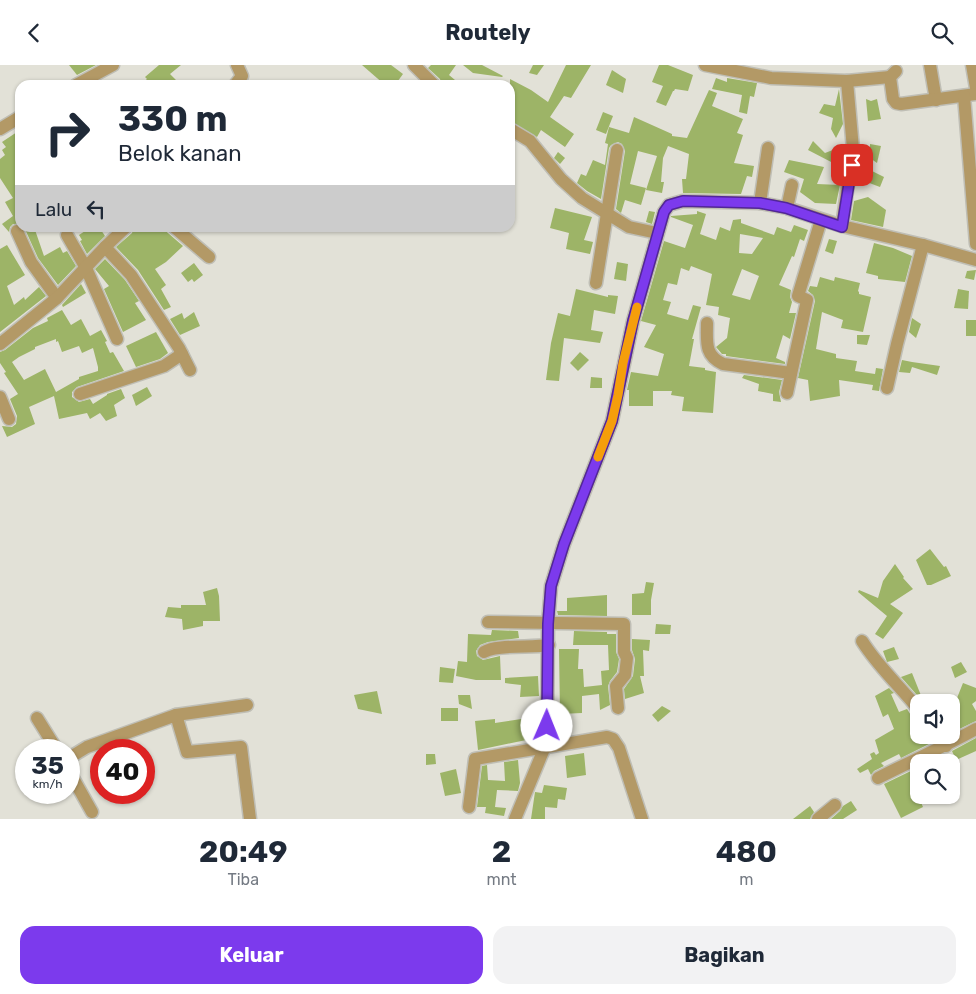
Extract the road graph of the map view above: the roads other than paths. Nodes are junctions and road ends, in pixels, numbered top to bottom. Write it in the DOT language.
graph roads {
  1 [pos="114,65"];
  2 [pos="237,65"];
  3 [pos="415,65"];
  4 [pos="706,65"];
  5 [pos="930,65"];
  6 [pos="972,65"];
  7 [pos="86,80"];
  8 [pos="239,80"];
  9 [pos="429,80"];
  10 [pos="847,81"];
  11 [pos="976,87"];
  12 [pos="970,95"];
  13 [pos="936,100"];
  14 [pos="15,120"];
  15 [pos="0,129"];
  16 [pos="515,132"];
  17 [pos="972,143"];
  18 [pos="768,148"];
  19 [pos="617,150"];
  20 [pos="792,185"];
  21 [pos="760,203"];
  22 [pos="786,208"];
  23 [pos="606,213"];
  24 [pos="820,220"];
  25 [pos="842,227"];
  26 [pos="17,232"];
  27 [pos="121,232"];
  28 [pos="180,232"];
  29 [pos="657,233"];
  30 [pos="67,235"];
  31 [pos="923,245"];
  32 [pos="976,245"];
  33 [pos="106,247"];
  34 [pos="209,257"];
  35 [pos="976,260"];
  36 [pos="86,268"];
  37 [pos="596,283"];
  38 [pos="57,298"];
  39 [pos="707,323"];
  40 [pos="117,339"];
  41 [pos="0,344"];
  42 [pos="182,354"];
  43 [pos="190,370"];
  44 [pos="791,373"];
  45 [pos="887,388"];
  46 [pos="786,393"];
  47 [pos="80,394"];
  48 [pos="0,397"];
  49 [pos="9,419"];
  50 [pos="488,623"];
  51 [pos="548,624"];
  52 [pos="862,641"];
  53 [pos="549,645"];
  54 [pos="484,652"];
  55 [pos="910,699"];
  56 [pos="247,705"];
  57 [pos="618,708"];
  58 [pos="176,715"];
  59 [pos="37,718"];
  60 [pos="976,729"];
  61 [pos="50,739"];
  62 [pos="946,746"];
  63 [pos="544,749"];
  64 [pos="80,751"];
  65 [pos="878,778"];
  66 [pos="80,791"];
  67 [pos="834,805"];
  68 [pos="469,807"];
  69 [pos="92,812"];
  70 [pos="250,819"];
  71 [pos="515,819"];
  72 [pos="642,819"];
  73 [pos="818,819"];
  1 -- 7 [label="street"];
  2 -- 8 [label="street"];
  3 -- 9 [label="street"];
  4 -- 10 [label="street"];
  5 -- 13 [label="street"];
  6 -- 11 [label="street"];
  10 -- 13 [label="street"];
  10 -- 25 [label="street"];
  12 -- 13 [label="street"];
  12 -- 17 [label="street"];
  14 -- 15 [label="street"];
  16 -- 23 [label="street"];
  17 -- 32 [label="street"];
  18 -- 21 [label="street"];
  19 -- 23 [label="street"];
  20 -- 22 [label="street"];
  21 -- 22 [label="street"];
  21 -- 29 [label="street"];
  22 -- 24 [label="street"];
  23 -- 29 [label="street"];
  23 -- 37 [label="street"];
  24 -- 25 [label="street"];
  24 -- 44 [label="street"];
  25 -- 31 [label="street"];
  26 -- 38 [label="street"];
  27 -- 33 [label="street"];
  28 -- 34 [label="street"];
  29 -- 51 [label="street"];
  30 -- 36 [label="street"];
  31 -- 35 [label="street"];
  31 -- 45 [label="street"];
  33 -- 36 [label="street"];
  33 -- 42 [label="street"];
  36 -- 38 [label="street"];
  36 -- 40 [label="street"];
  38 -- 41 [label="street"];
  39 -- 44 [label="street"];
  42 -- 43 [label="street"];
  42 -- 47 [label="street"];
  44 -- 46 [label="street"];
  48 -- 49 [label="street"];
  50 -- 51 [label="street"];
  51 -- 53 [label="street"];
  51 -- 57 [label="street"];
  52 -- 55 [label="street"];
  53 -- 54 [label="street"];
  53 -- 63 [label="street"];
  56 -- 58 [label="street"];
  58 -- 64 [label="street"];
  58 -- 70 [label="street"];
  59 -- 61 [label="street"];
  60 -- 62 [label="street"];
  62 -- 65 [label="street"];
  63 -- 68 [label="street"];
  63 -- 71 [label="street"];
  63 -- 72 [label="street"];
  66 -- 69 [label="street"];
  67 -- 73 [label="street"];
}
